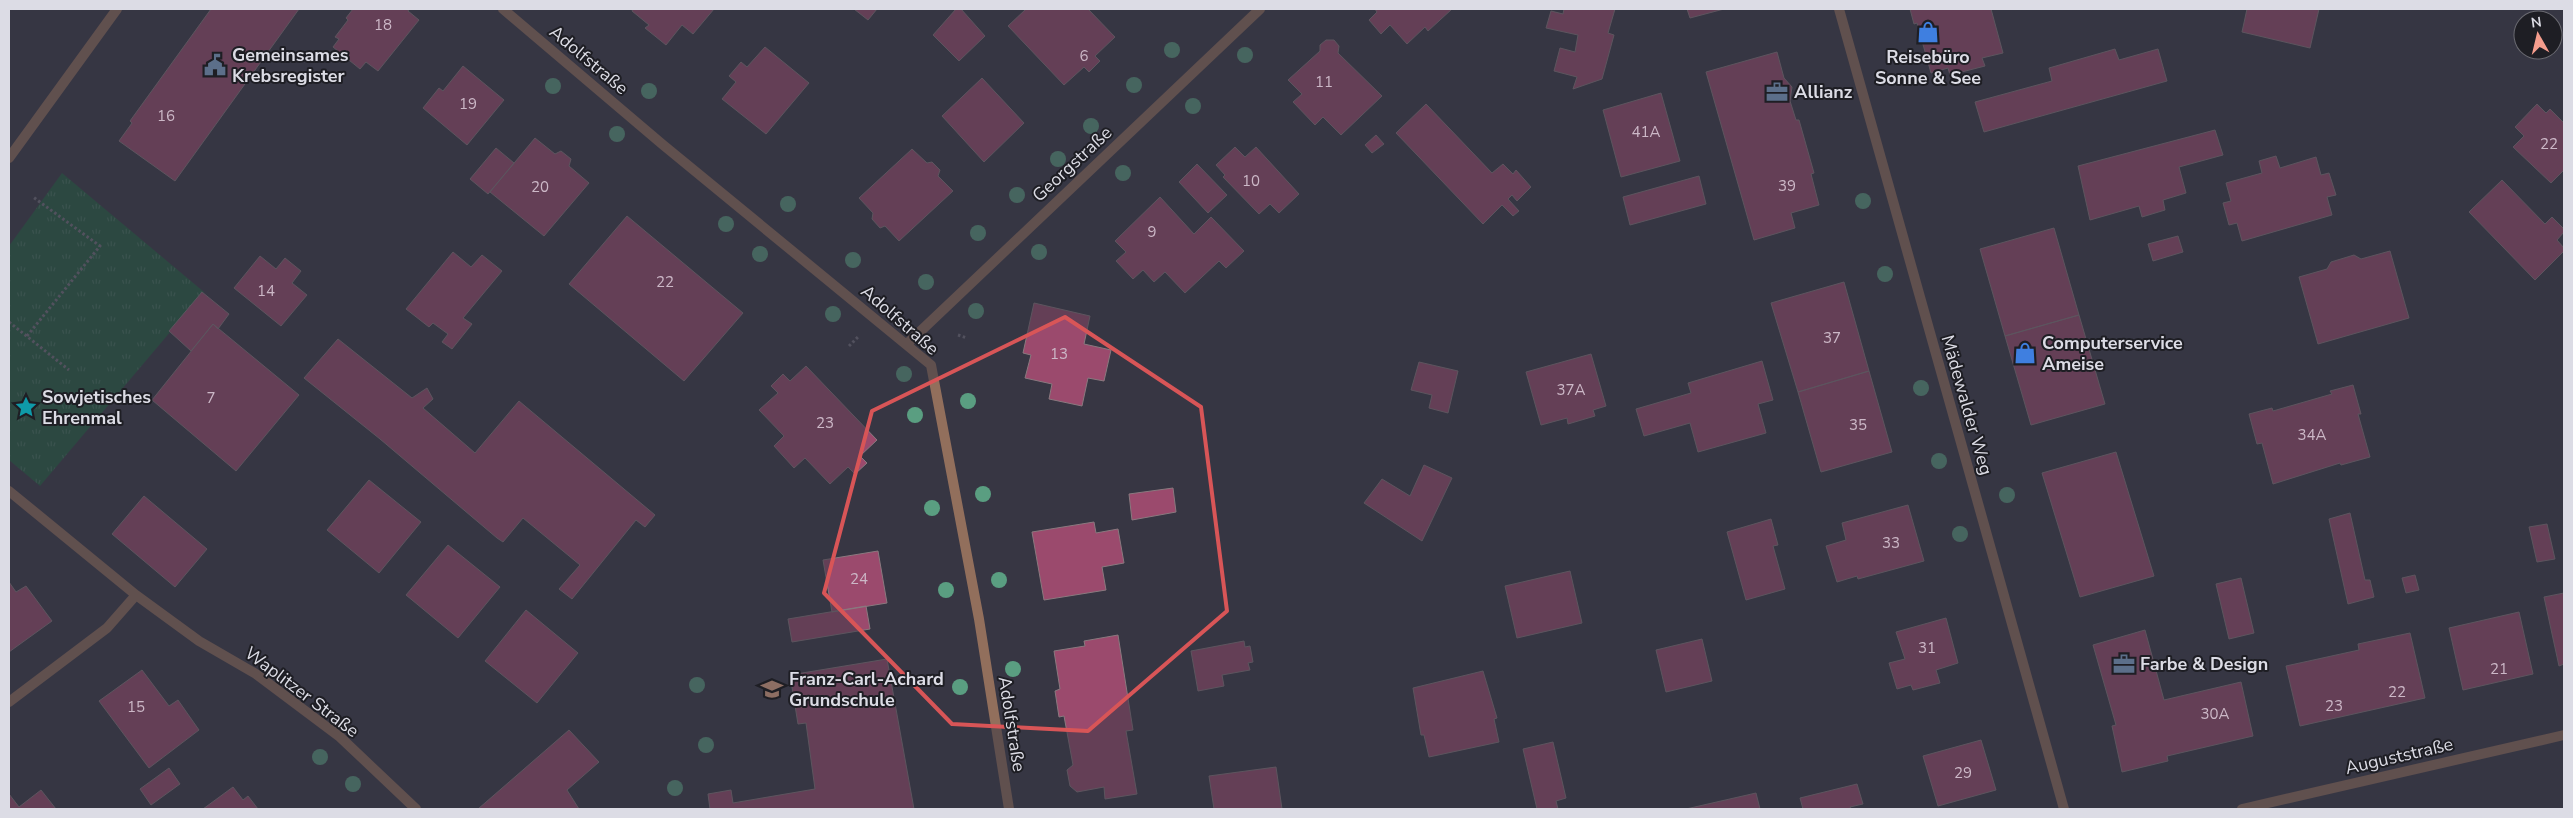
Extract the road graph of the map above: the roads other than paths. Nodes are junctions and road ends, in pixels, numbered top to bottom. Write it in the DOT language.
graph roads {
  1 [pos="117,9"];
  2 [pos="503,9"];
  3 [pos="1260,9"];
  4 [pos="1838,9"];
  5 [pos="9,158"];
  6 [pos="906,344"];
  7 [pos="9,491"];
  8 [pos="136,594"];
  9 [pos="9,702"];
  10 [pos="2564,735"];
  11 [pos="416,809"];
  12 [pos="1009,809"];
  13 [pos="2064,809"];
  14 [pos="2242,809"];
  1 -- 5 [label="street"];
  2 -- 6 [label="street, Adolfstraße"];
  3 -- 6 [label="street, Georgstraße"];
  4 -- 13 [label="street, Mädewalder Weg"];
  6 -- 12 [label="street, Adolfstraße"];
  7 -- 8 [label="street, Waplitzer Straße"];
  8 -- 9 [label="street"];
  8 -- 11 [label="street, Waplitzer Straße"];
  10 -- 14 [label="street, Auguststraße"];
}
